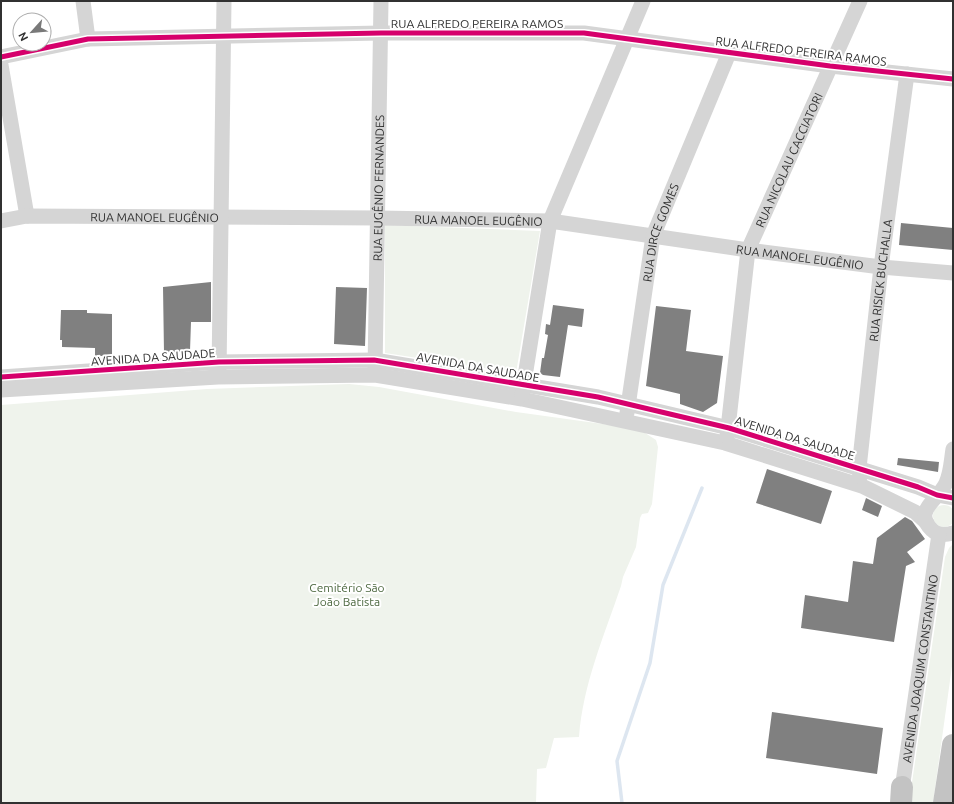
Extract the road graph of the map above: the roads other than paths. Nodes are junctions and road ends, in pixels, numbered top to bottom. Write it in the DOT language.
graph roads {
  1 [pos="83,1"];
  2 [pos="224,1"];
  3 [pos="381,1"];
  4 [pos="644,1"];
  5 [pos="847,1"];
  6 [pos="860,1"];
  7 [pos="847,28"];
  8 [pos="381,33"];
  9 [pos="223,37"];
  10 [pos="627,38"];
  11 [pos="88,39"];
  12 [pos="729,53"];
  13 [pos="1,57"];
  14 [pos="1,65"];
  15 [pos="830,66"];
  16 [pos="907,74"];
  17 [pos="953,79"];
  18 [pos="27,216"];
  19 [pos="221,218"];
  20 [pos="378,218"];
  21 [pos="1,221"];
  22 [pos="550,221"];
  23 [pos="653,236"];
  24 [pos="748,250"];
  25 [pos="881,267"];
  26 [pos="953,273"];
  27 [pos="374,360"];
  28 [pos="219,369"];
  29 [pos="375,375"];
  30 [pos="1,377"];
  31 [pos="1,390"];
  32 [pos="523,392"];
  33 [pos="628,404"];
  34 [pos="626,422"];
  35 [pos="729,428"];
  36 [pos="725,443"];
  37 [pos="953,449"];
  38 [pos="803,451"];
  39 [pos="802,468"];
  40 [pos="859,468"];
  41 [pos="862,486"];
  42 [pos="937,495"];
  43 [pos="953,498"];
  44 [pos="927,523"];
  45 [pos="946,533"];
  46 [pos="953,745"];
  47 [pos="901,798"];
  48 [pos="944,803"];
  1 -- 11 [label="street"];
  2 -- 9 [label="street"];
  3 -- 8 [label="street, RUA EUGÊNIO FERNANDES"];
  4 -- 10 [label="street"];
  5 -- 7 [label="street"];
  6 -- 7 [label="street, RUA NICOLAU CACCIATORI"];
  7 -- 15 [label="street, RUA NICOLAU CACCIATORI"];
  8 -- 9 [label="street, RUA ALFREDO PEREIRA RAMOS"];
  8 -- 10 [label="street, RUA ALFREDO PEREIRA RAMOS"];
  8 -- 20 [label="street, RUA EUGÊNIO FERNANDES"];
  9 -- 11 [label="street, RUA ALFREDO PEREIRA RAMOS"];
  9 -- 19 [label="street"];
  10 -- 12 [label="street, RUA ALFREDO PEREIRA RAMOS"];
  10 -- 22 [label="street"];
  11 -- 13 [label="street, RUA ALFREDO PEREIRA RAMOS"];
  12 -- 15 [label="street, RUA ALFREDO PEREIRA RAMOS"];
  12 -- 23 [label="street, RUA DIRCE GOMES"];
  14 -- 18 [label="street"];
  15 -- 16 [label="street, RUA ALFREDO PEREIRA RAMOS"];
  15 -- 24 [label="street, RUA NICOLAU CACCIATORI"];
  16 -- 17 [label="street, RUA ALFREDO PEREIRA RAMOS"];
  16 -- 25 [label="street, RUA RISICK BUCHALLA"];
  18 -- 19 [label="street, RUA MANOEL EUGÊNIO"];
  18 -- 21 [label="street, RUA MANOEL EUGÊNIO"];
  19 -- 20 [label="street, RUA MANOEL EUGÊNIO"];
  19 -- 28 [label="street"];
  20 -- 22 [label="street, RUA MANOEL EUGÊNIO"];
  20 -- 27 [label="street, RUA EUGÊNIO FERNANDES"];
  22 -- 23 [label="street, RUA MANOEL EUGÊNIO"];
  22 -- 32 [label="street"];
  23 -- 24 [label="street, RUA MANOEL EUGÊNIO"];
  23 -- 33 [label="street, RUA DIRCE GOMES"];
  24 -- 25 [label="street, RUA MANOEL EUGÊNIO"];
  24 -- 35 [label="street, RUA NICOLAU CACCIATORI"];
  25 -- 26 [label="street, RUA MANOEL EUGÊNIO"];
  25 -- 40 [label="street, RUA RISICK BUCHALLA"];
  27 -- 28 [label="street, AVENIDA DA SAUDADE"];
  27 -- 29 [label="street, RUA EUGÊNIO FERNANDES"];
  27 -- 32 [label="street, AVENIDA DA SAUDADE"];
  28 -- 29 [label="street, AVENIDA DA SAUDADE"];
  28 -- 30 [label="street, AVENIDA DA SAUDADE"];
  28 -- 31 [label="street, AVENIDA DA SAUDADE"];
  29 -- 32 [label="street, AVENIDA DA SAUDADE"];
  32 -- 33 [label="street, AVENIDA DA SAUDADE"];
  32 -- 34 [label="street, AVENIDA DA SAUDADE"];
  33 -- 34 [label="street, RUA DIRCE GOMES"];
  33 -- 35 [label="street, AVENIDA DA SAUDADE"];
  34 -- 36 [label="street, AVENIDA DA SAUDADE"];
  35 -- 36 [label="street, RUA NICOLAU CACCIATORI"];
  35 -- 38 [label="street, AVENIDA DA SAUDADE"];
  36 -- 39 [label="street, AVENIDA DA SAUDADE"];
  37 -- 42 [label="street"];
  38 -- 39 [label="street"];
  38 -- 40 [label="street, AVENIDA DA SAUDADE"];
  39 -- 41 [label="street, AVENIDA DA SAUDADE"];
  40 -- 41 [label="street, RUA RISICK BUCHALLA"];
  40 -- 42 [label="street, AVENIDA DA SAUDADE"];
  41 -- 44 [label="street, AVENIDA DA SAUDADE"];
  42 -- 43 [label="street, AVENIDA DA SAUDADE"];
  42 -- 44 [label="street"];
  44 -- 45 [label="street, AVENIDA DA SAUDADE"];
  45 -- 47 [label="street, AVENIDA JOAQUIM CONSTANTINO"];
  46 -- 48 [label="highway"];
}
